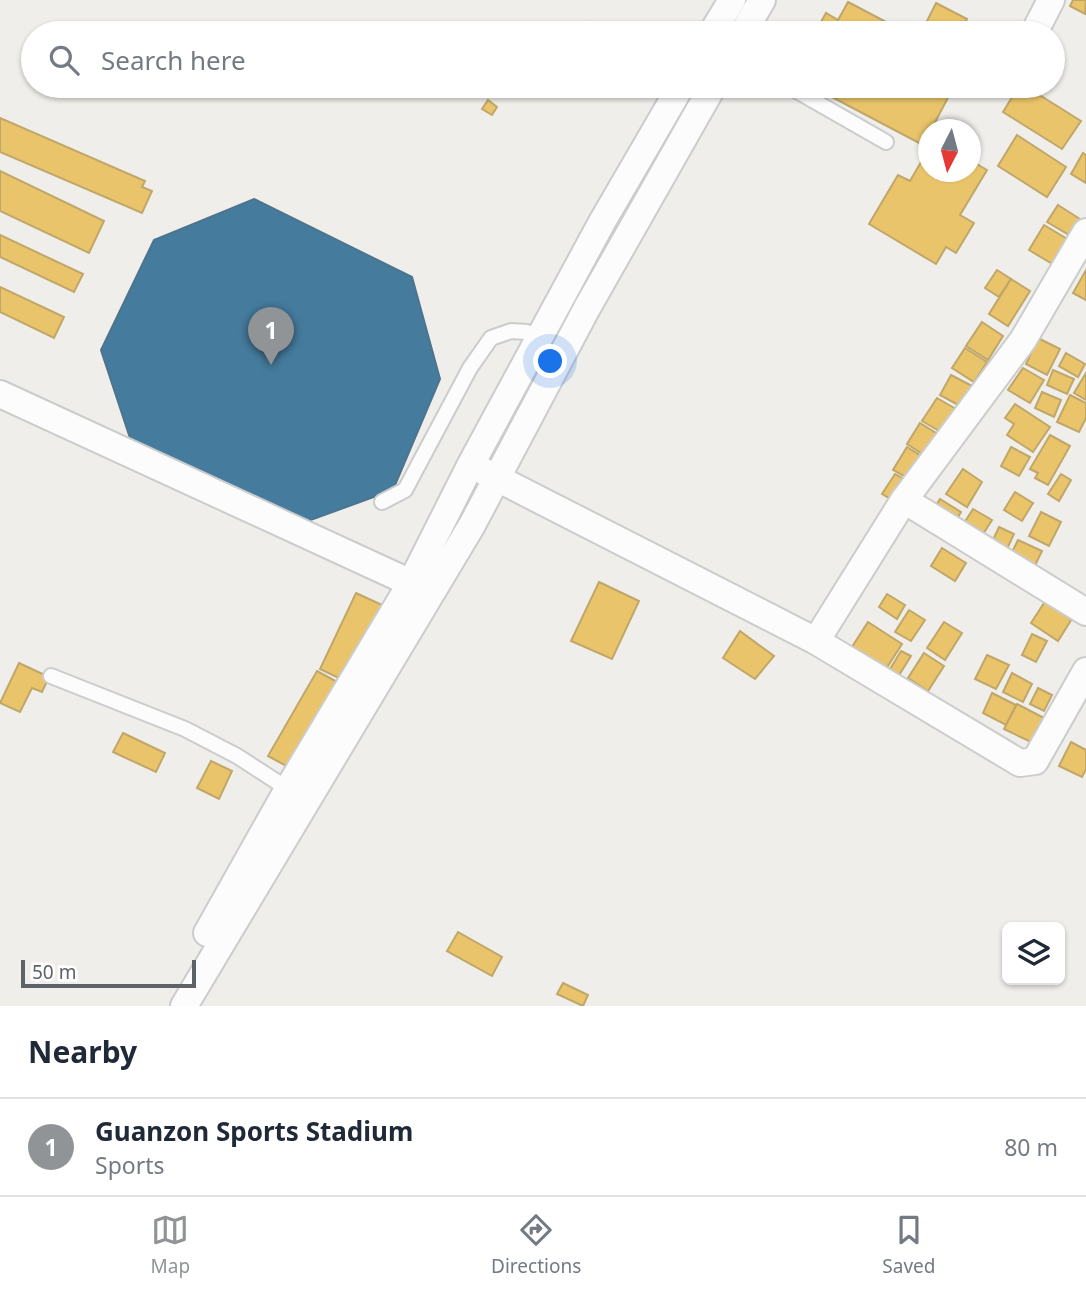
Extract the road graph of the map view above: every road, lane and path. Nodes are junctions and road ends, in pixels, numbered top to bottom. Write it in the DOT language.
graph roads {
  1 [pos="732,0"];
  2 [pos="762,0"];
  3 [pos="1051,0"];
  4 [pos="719,21"];
  5 [pos="750,21"];
  6 [pos="1040,21"];
  7 [pos="674,98"];
  8 [pos="706,98"];
  9 [pos="809,98"];
  10 [pos="886,142"];
  11 [pos="1086,232"];
  12 [pos="538,340"];
  13 [pos="0,394"];
  14 [pos="470,466"];
  15 [pos="499,478"];
  16 [pos="904,500"];
  17 [pos="382,502"];
  18 [pos="411,583"];
  19 [pos="1086,612"];
  20 [pos="816,640"];
  21 [pos="1086,671"];
  22 [pos="51,676"];
  23 [pos="288,789"];
  24 [pos="283,823"];
  25 [pos="165,1006"];
  26 [pos="184,1006"];
  1 -- 4 [label="street"];
  2 -- 5 [label="street"];
  3 -- 6 [label="street"];
  7 -- 12 [label="street"];
  8 -- 15 [label="street"];
  9 -- 10 [label="lane"];
  11 -- 16 [label="street"];
  12 -- 14 [label="street"];
  12 -- 17 [label="lane"];
  13 -- 18 [label="street"];
  14 -- 15 [label="street"];
  14 -- 18 [label="street"];
  15 -- 20 [label="street"];
  15 -- 24 [label="street"];
  16 -- 19 [label="street"];
  16 -- 20 [label="street"];
  18 -- 23 [label="street"];
  20 -- 21 [label="street"];
  22 -- 23 [label="lane"];
  23 -- 24 [label="street"];
  24 -- 25 [label="street"];
  24 -- 26 [label="street"];
}
